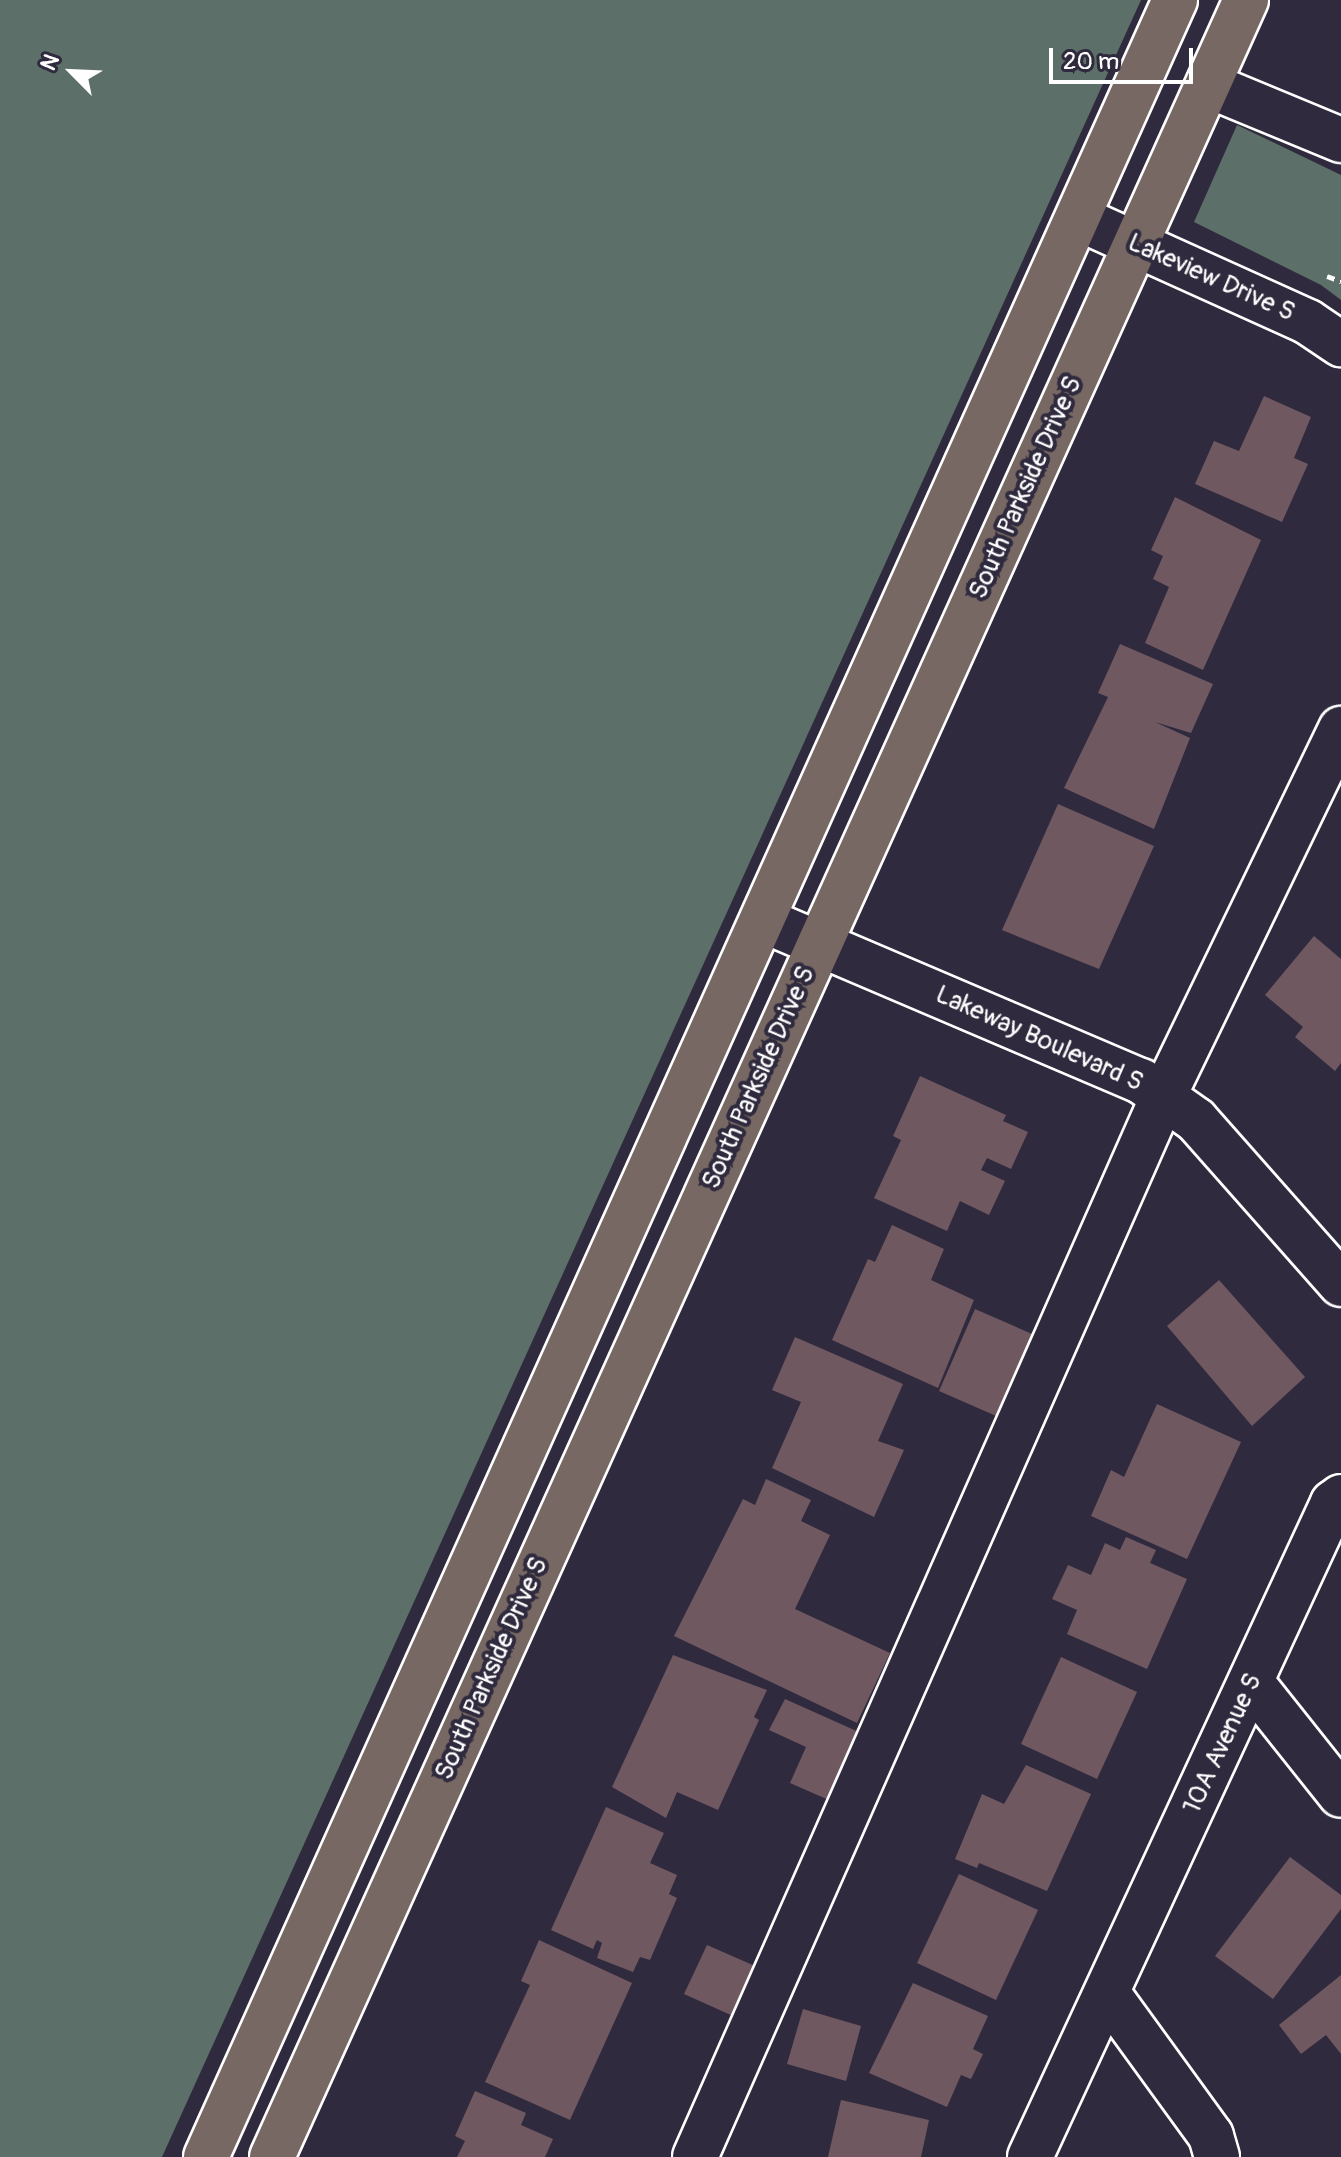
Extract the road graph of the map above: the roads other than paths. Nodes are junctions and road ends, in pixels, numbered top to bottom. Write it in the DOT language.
graph roads {
  1 [pos="1175,0"];
  2 [pos="1246,0"];
  3 [pos="1208,85"];
  4 [pos="1341,140"];
  5 [pos="1078,218"];
  6 [pos="1137,244"];
  7 [pos="1341,344"];
  8 [pos="1337,751"];
  9 [pos="763,920"];
  10 [pos="819,944"];
  11 [pos="1163,1097"];
  12 [pos="1341,1284"];
  13 [pos="1341,1497"];
  14 [pos="1251,1682"];
  15 [pos="1341,1795"];
  16 [pos="1108,1994"];
  17 [pos="206,2157"];
  18 [pos="272,2157"];
  19 [pos="695,2157"];
  20 [pos="1030,2157"];
  21 [pos="1217,2157"];
  1 -- 5 [label="main road"];
  2 -- 3 [label="main road, South Parkside Drive S"];
  3 -- 4 [label="street"];
  3 -- 6 [label="main road, South Parkside Drive S"];
  5 -- 6 [label="street, Lakeview Drive S"];
  5 -- 9 [label="main road"];
  6 -- 7 [label="street, Lakeview Drive S"];
  6 -- 10 [label="main road, South Parkside Drive S"];
  8 -- 11 [label="street"];
  9 -- 10 [label="street, Lakeway Boulevard S"];
  9 -- 17 [label="main road"];
  10 -- 11 [label="street, Lakeway Boulevard S"];
  10 -- 18 [label="main road, South Parkside Drive S"];
  11 -- 12 [label="street, Lakeway Boulevard S"];
  11 -- 19 [label="street"];
  13 -- 14 [label="street, 10A Avenue S"];
  14 -- 15 [label="street"];
  14 -- 16 [label="street, 10A Avenue S"];
  16 -- 20 [label="street, 10A Avenue S"];
  16 -- 21 [label="street"];
}
